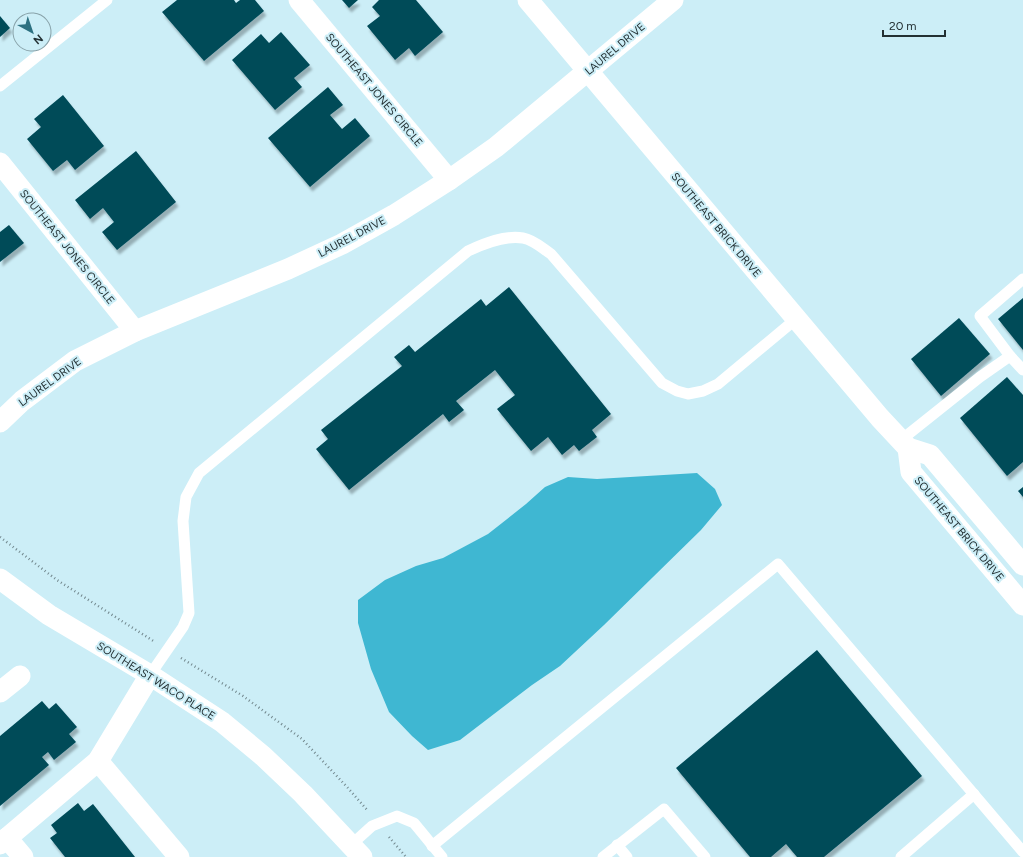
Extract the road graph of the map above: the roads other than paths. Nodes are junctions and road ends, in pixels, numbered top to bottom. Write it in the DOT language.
graph roads {
  1 [pos="106,0"];
  2 [pos="299,0"];
  3 [pos="528,0"];
  4 [pos="673,0"];
  5 [pos="587,72"];
  6 [pos="0,86"];
  7 [pos="0,164"];
  8 [pos="449,180"];
  9 [pos="1023,279"];
  10 [pos="796,319"];
  11 [pos="135,332"];
  12 [pos="1010,356"];
  13 [pos="1023,370"];
  14 [pos="0,422"];
  15 [pos="904,444"];
  16 [pos="1023,565"];
  17 [pos="0,579"];
  18 [pos="1023,605"];
  19 [pos="150,675"];
  20 [pos="20,676"];
  21 [pos="0,692"];
  22 [pos="98,761"];
  23 [pos="974,794"];
  24 [pos="3,841"];
  25 [pos="617,845"];
  26 [pos="432,846"];
  27 [pos="1023,852"];
  28 [pos="352,853"];
  29 [pos="23,857"];
  30 [pos="179,857"];
  31 [pos="442,857"];
  32 [pos="603,857"];
  33 [pos="627,857"];
  34 [pos="705,857"];
  35 [pos="901,857"];
  1 -- 6 [label="lane"];
  2 -- 8 [label="street, SOUTHEAST JONES CIRCLE"];
  3 -- 5 [label="street, SOUTHEAST BRICK DRIVE"];
  4 -- 5 [label="street, LAUREL DRIVE"];
  5 -- 8 [label="street, LAUREL DRIVE"];
  5 -- 10 [label="street, SOUTHEAST BRICK DRIVE"];
  7 -- 11 [label="street, SOUTHEAST JONES CIRCLE"];
  8 -- 11 [label="street, LAUREL DRIVE"];
  9 -- 12 [label="lane"];
  10 -- 15 [label="street, SOUTHEAST BRICK DRIVE"];
  10 -- 19 [label="lane"];
  11 -- 14 [label="street, LAUREL DRIVE"];
  12 -- 13 [label="lane"];
  12 -- 15 [label="lane"];
  15 -- 16 [label="street, SOUTHEAST BRICK DRIVE"];
  15 -- 18 [label="street, SOUTHEAST BRICK DRIVE"];
  17 -- 19 [label="street, SOUTHEAST WACO PLACE"];
  19 -- 22 [label="street"];
  19 -- 28 [label="street, SOUTHEAST WACO PLACE"];
  20 -- 21 [label="street"];
  22 -- 24 [label="street"];
  22 -- 30 [label="street"];
  23 -- 26 [label="lane"];
  23 -- 27 [label="lane"];
  23 -- 35 [label="lane"];
  24 -- 29 [label="street"];
  25 -- 32 [label="lane"];
  25 -- 33 [label="lane"];
  25 -- 34 [label="lane"];
  26 -- 28 [label="lane"];
  26 -- 31 [label="lane"];
}
